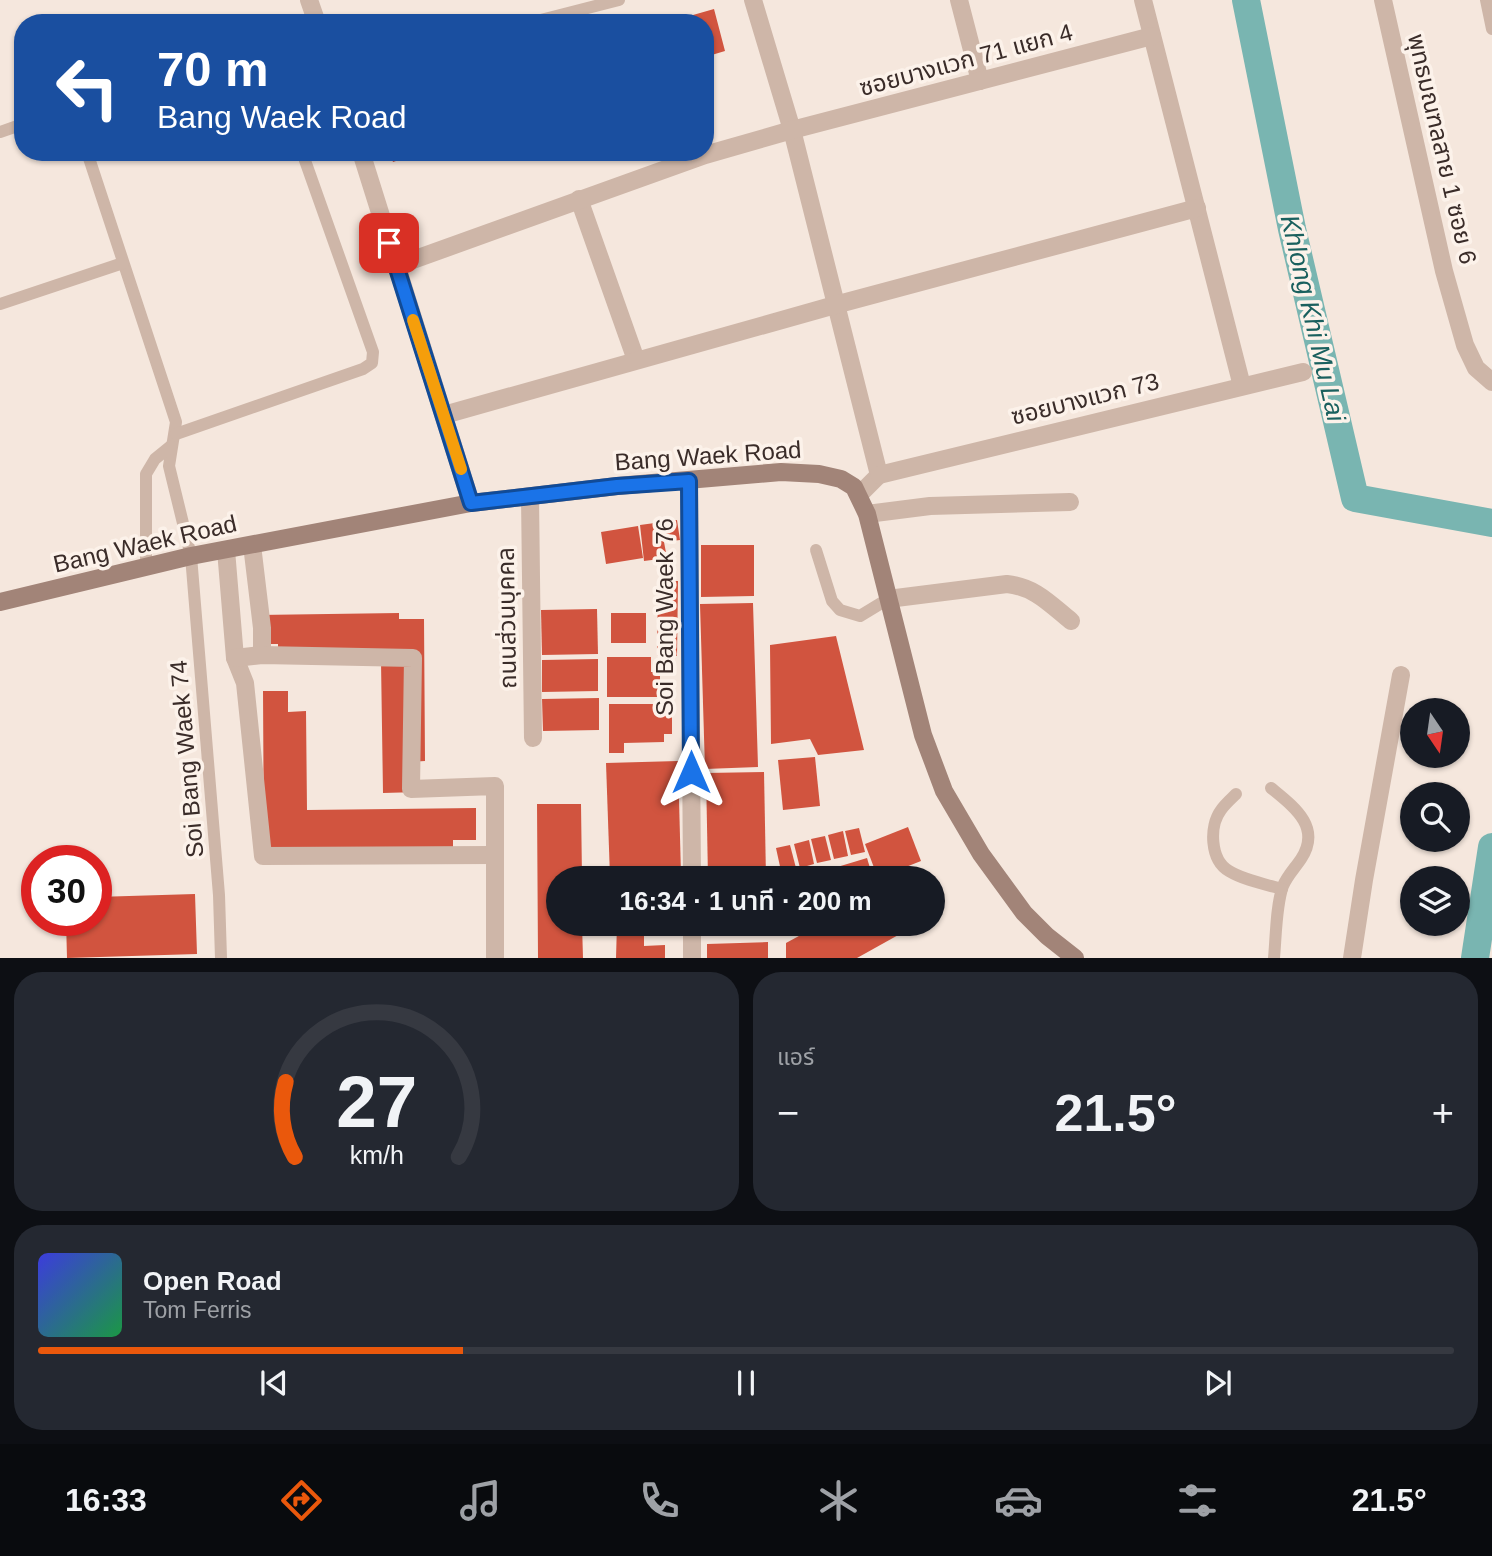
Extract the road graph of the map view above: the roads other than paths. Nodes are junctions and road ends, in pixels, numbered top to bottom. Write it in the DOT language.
graph roads {
  1 [pos="619,0"];
  2 [pos="753,0"];
  3 [pos="959,0"];
  4 [pos="1143,0"];
  5 [pos="1383,0"];
  6 [pos="1486,0"];
  7 [pos="564,14"];
  8 [pos="1492,29"];
  9 [pos="1152,37"];
  10 [pos="981,81"];
  11 [pos="792,131"];
  12 [pos="714,153"];
  13 [pos="90,161"];
  14 [pos="305,161"];
  15 [pos="364,161"];
  16 [pos="688,161"];
  17 [pos="579,199"];
  18 [pos="1197,208"];
  19 [pos="123,263"];
  20 [pos="396,266"];
  21 [pos="0,304"];
  22 [pos="835,305"];
  23 [pos="636,359"];
  24 [pos="1303,372"];
  25 [pos="1492,382"];
  26 [pos="1242,386"];
  27 [pos="444,415"];
  28 [pos="174,440"];
  29 [pos="879,475"];
  30 [pos="689,481"];
  31 [pos="859,495"];
  32 [pos="530,497"];
  33 [pos="1070,502"];
  34 [pos="471,503"];
  35 [pos="867,514"];
  36 [pos="252,545"];
  37 [pos="226,550"];
  38 [pos="816,550"];
  39 [pos="191,556"];
  40 [pos="146,567"];
  41 [pos="888,598"];
  42 [pos="0,602"];
  43 [pos="1071,621"];
  44 [pos="262,655"];
  45 [pos="235,658"];
  46 [pos="1402,675"];
  47 [pos="533,738"];
  48 [pos="1270,788"];
  49 [pos="1236,794"];
  50 [pos="493,855"];
  51 [pos="692,866"];
  52 [pos="1282,889"];
  53 [pos="692,936"];
  54 [pos="221,957"];
  55 [pos="495,957"];
  56 [pos="692,957"];
  57 [pos="1075,957"];
  58 [pos="1274,957"];
  59 [pos="1352,957"];
  1 -- 7 [label="lane"];
  2 -- 11 [label="street"];
  3 -- 10 [label="street"];
  4 -- 9 [label="street"];
  5 -- 25 [label="street, พุทธมณฑลสาย 1 ซอย 6"];
  6 -- 8 [label="lane"];
  9 -- 10 [label="street, ซอยบางแวก 71 แยก 4"];
  9 -- 18 [label="street"];
  10 -- 11 [label="street, ซอยบางแวก 71 แยก 4"];
  11 -- 12 [label="street, ซอยบางแวก 71 แยก 4"];
  11 -- 22 [label="street"];
  13 -- 19 [label="lane, Soi Bang Waek 74"];
  14 -- 28 [label="lane"];
  15 -- 20 [label="street"];
  16 -- 17 [label="street, ซอยบางแวก 71 แยก 4"];
  17 -- 20 [label="street, ซอยบางแวก 71 แยก 4"];
  17 -- 23 [label="street"];
  18 -- 22 [label="street"];
  18 -- 26 [label="street"];
  19 -- 21 [label="lane"];
  19 -- 28 [label="lane, Soi Bang Waek 74"];
  20 -- 27 [label="street"];
  22 -- 23 [label="street"];
  22 -- 29 [label="street"];
  23 -- 27 [label="street"];
  24 -- 26 [label="street, ซอยบางแวก 73"];
  26 -- 29 [label="street, ซอยบางแวก 73"];
  27 -- 34 [label="street"];
  28 -- 39 [label="lane, Soi Bang Waek 74"];
  28 -- 40 [label="lane"];
  29 -- 31 [label="street"];
  30 -- 31 [label="main road, Bang Waek Road"];
  30 -- 32 [label="main road, Bang Waek Road"];
  30 -- 51 [label="street, Soi Bang Waek 76"];
  31 -- 35 [label="main road"];
  32 -- 34 [label="main road, Bang Waek Road"];
  32 -- 47 [label="street, ถนนส่วนบุคคล"];
  33 -- 35 [label="street"];
  34 -- 36 [label="main road, Bang Waek Road"];
  35 -- 41 [label="main road"];
  36 -- 37 [label="main road, Bang Waek Road"];
  36 -- 44 [label="street"];
  37 -- 39 [label="main road, Bang Waek Road"];
  37 -- 45 [label="street"];
  38 -- 41 [label="lane"];
  39 -- 40 [label="main road, Bang Waek Road"];
  39 -- 54 [label="lane, Soi Bang Waek 74"];
  40 -- 42 [label="main road, Bang Waek Road"];
  41 -- 43 [label="street"];
  41 -- 57 [label="main road"];
  44 -- 45 [label="street"];
  44 -- 50 [label="street"];
  45 -- 50 [label="street"];
  46 -- 59 [label="street"];
  48 -- 52 [label="lane"];
  49 -- 52 [label="lane"];
  50 -- 55 [label="street"];
  52 -- 58 [label="lane"];
  53 -- 56 [label="street"];
}
